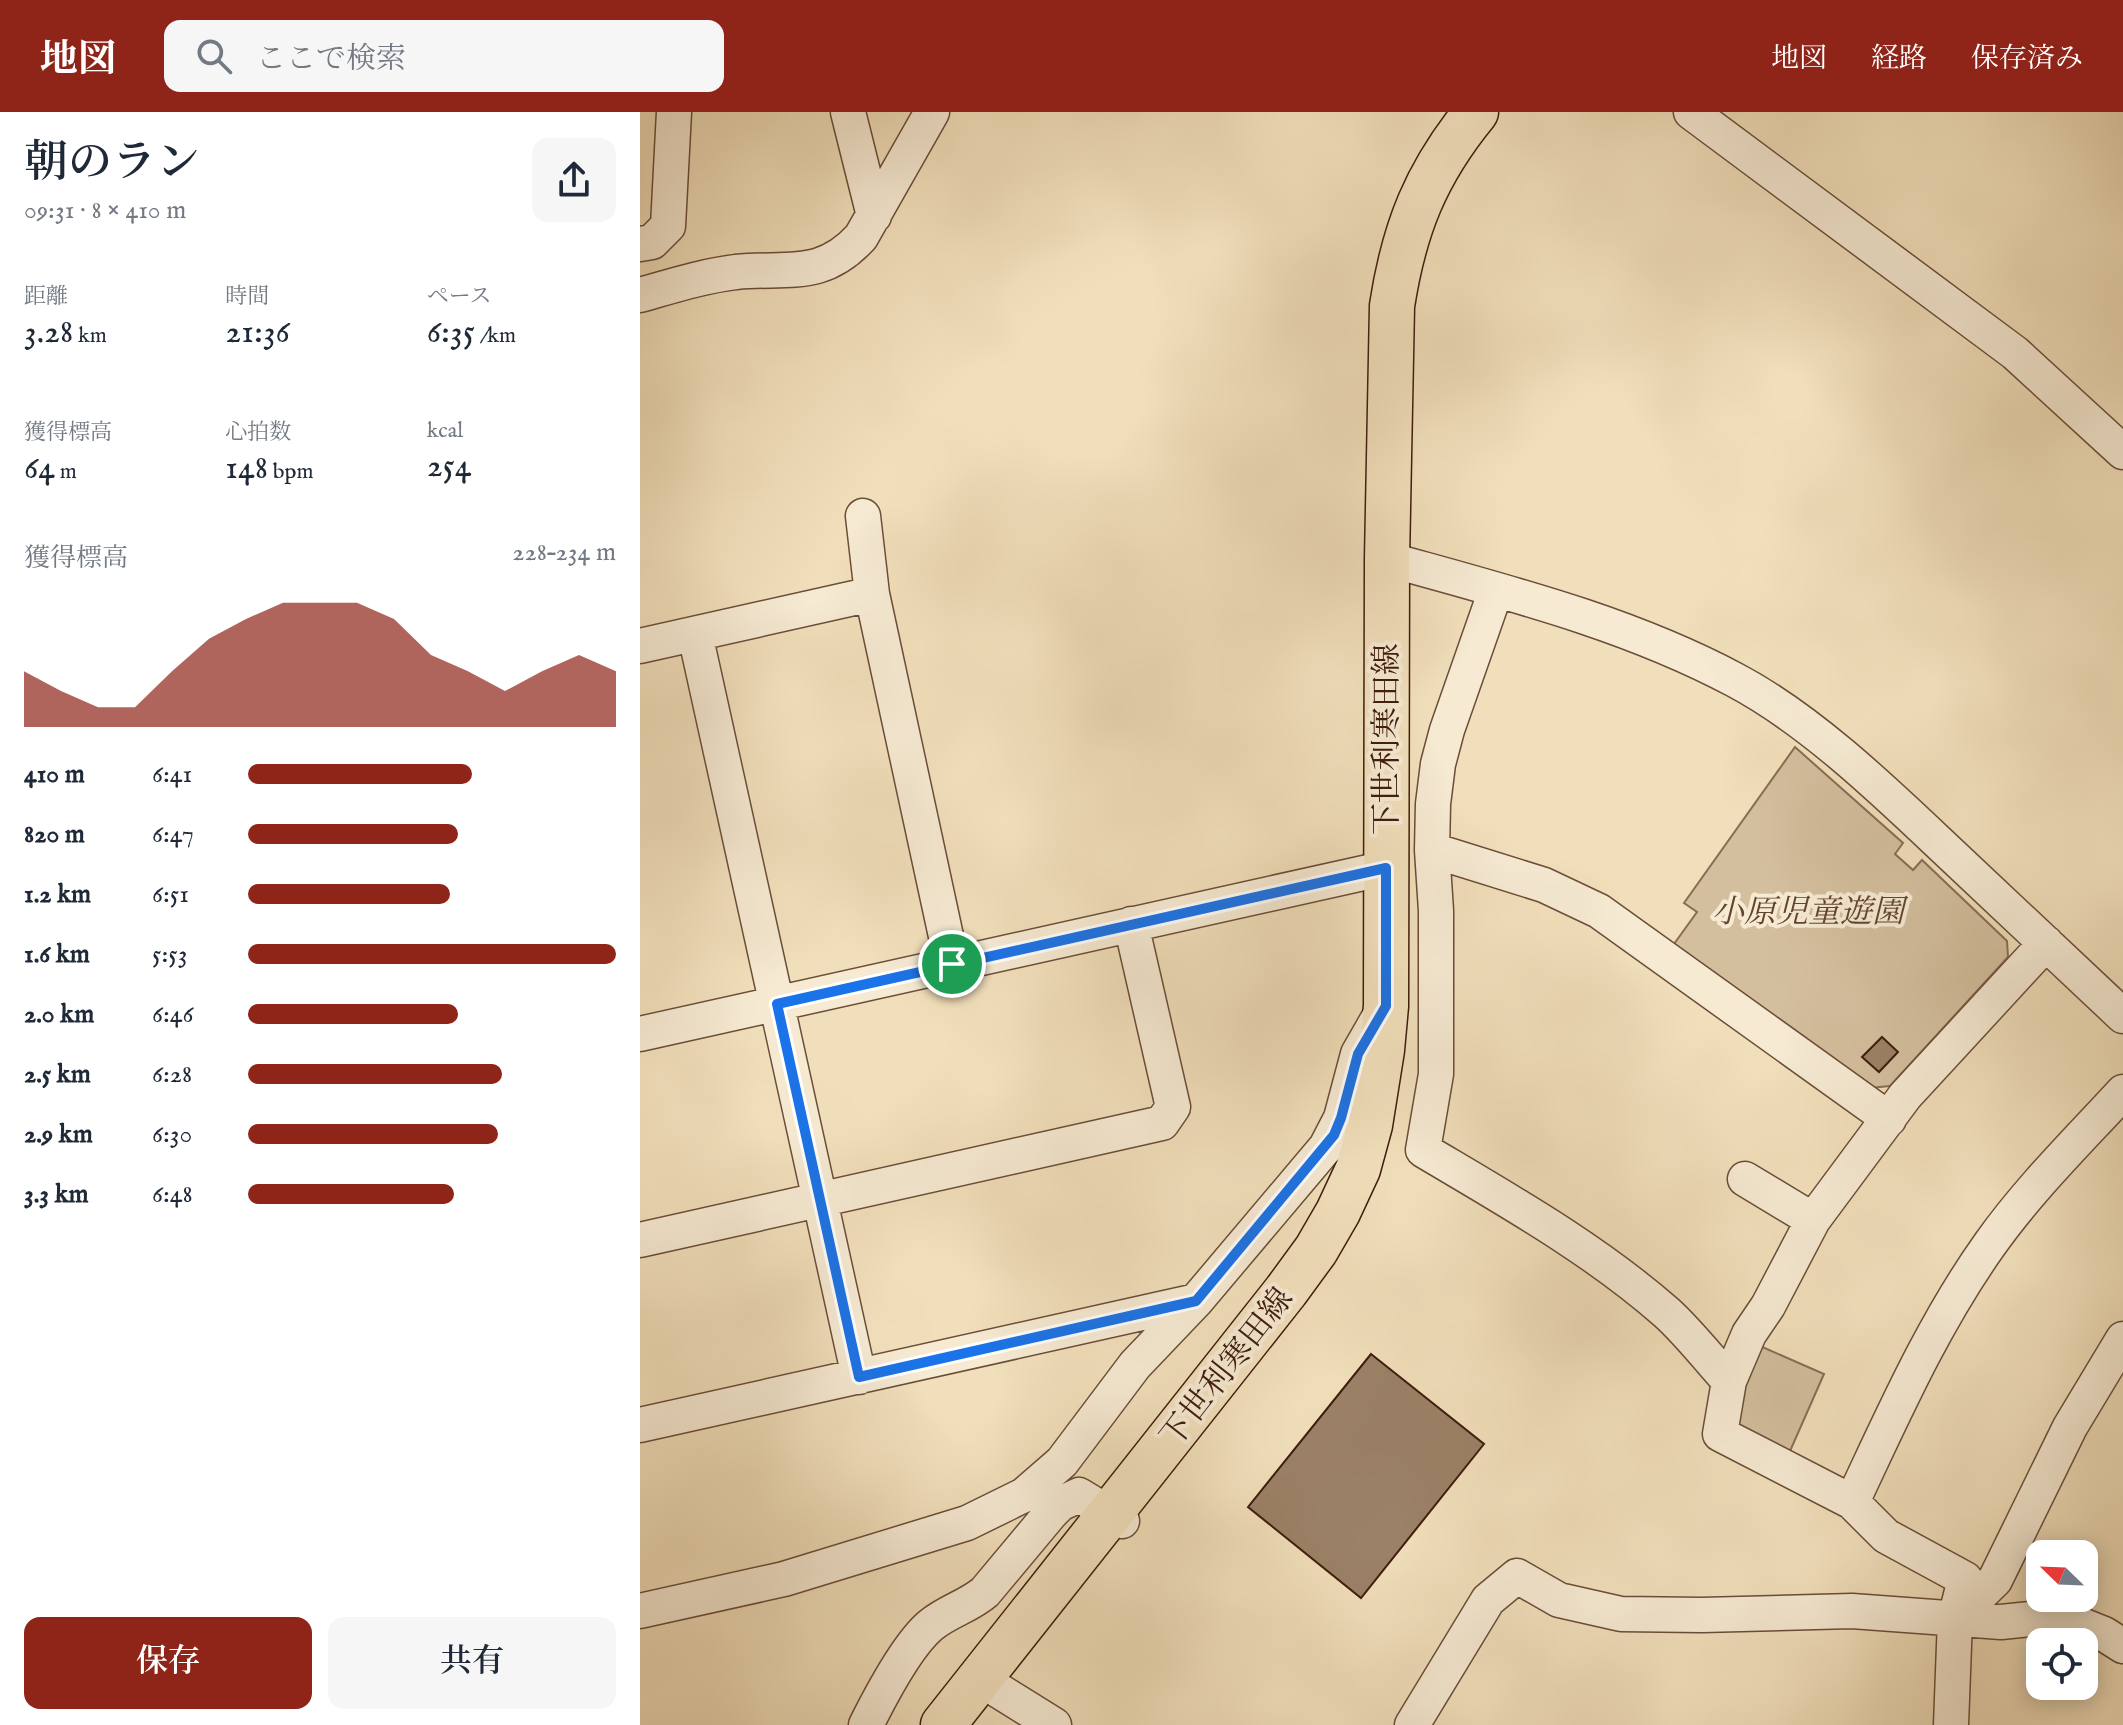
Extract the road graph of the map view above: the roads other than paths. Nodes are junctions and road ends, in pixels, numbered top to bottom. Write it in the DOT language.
graph roads {
  1 [pos="674,112"];
  2 [pos="848,112"];
  3 [pos="932,112"];
  4 [pos="1476,112"];
  5 [pos="1691,112"];
  6 [pos="874,216"];
  7 [pos="640,244"];
  8 [pos="640,295"];
  9 [pos="2123,452"];
  10 [pos="863,516"];
  11 [pos="1387,559"];
  12 [pos="1496,590"];
  13 [pos="872,594"];
  14 [pos="695,634"];
  15 [pos="640,646"];
  16 [pos="1432,850"];
  17 [pos="1386,868"];
  18 [pos="1131,924"];
  19 [pos="2046,943"];
  20 [pos="952,964"];
  21 [pos="777,1004"];
  22 [pos="1386,1006"];
  23 [pos="2123,1016"];
  24 [pos="640,1034"];
  25 [pos="2123,1092"];
  26 [pos="1889,1119"];
  27 [pos="1745,1179"];
  28 [pos="820,1200"];
  29 [pos="1813,1220"];
  30 [pos="640,1240"];
  31 [pos="1196,1301"];
  32 [pos="2123,1339"];
  33 [pos="859,1377"];
  34 [pos="1729,1381"];
  35 [pos="640,1425"];
  36 [pos="1852,1502"];
  37 [pos="1117,1517"];
  38 [pos="640,1611"];
  39 [pos="1955,1619"];
  40 [pos="2123,1646"];
  41 [pos="980,1679"];
  42 [pos="1420,1723"];
  43 [pos="866,1725"];
  44 [pos="943,1725"];
  45 [pos="1054,1725"];
  46 [pos="1951,1725"];
  1 -- 7 [label="street"];
  2 -- 6 [label="street"];
  3 -- 6 [label="street"];
  4 -- 11 [label="main road, 下世利寒田線"];
  5 -- 9 [label="street"];
  6 -- 8 [label="street"];
  10 -- 13 [label="street"];
  11 -- 12 [label="street"];
  11 -- 17 [label="main road, 下世利寒田線"];
  12 -- 16 [label="street"];
  12 -- 19 [label="street"];
  13 -- 14 [label="street"];
  13 -- 20 [label="street"];
  14 -- 15 [label="street"];
  14 -- 21 [label="street"];
  16 -- 26 [label="street"];
  16 -- 34 [label="street"];
  17 -- 18 [label="street"];
  17 -- 22 [label="main road, 下世利寒田線"];
  18 -- 20 [label="street"];
  18 -- 28 [label="street"];
  19 -- 23 [label="street"];
  19 -- 26 [label="street"];
  20 -- 21 [label="street"];
  21 -- 24 [label="street"];
  21 -- 28 [label="street"];
  22 -- 31 [label="street"];
  22 -- 37 [label="main road, 下世利寒田線"];
  25 -- 36 [label="street"];
  26 -- 29 [label="street"];
  27 -- 29 [label="street"];
  28 -- 30 [label="street"];
  28 -- 33 [label="street"];
  29 -- 34 [label="street"];
  31 -- 33 [label="street"];
  31 -- 38 [label="street"];
  32 -- 39 [label="street"];
  33 -- 35 [label="street"];
  34 -- 36 [label="street"];
  36 -- 39 [label="street"];
  37 -- 41 [label="main road, 下世利寒田線"];
  37 -- 43 [label="street"];
  39 -- 40 [label="street"];
  39 -- 42 [label="street"];
  39 -- 46 [label="street"];
  41 -- 44 [label="main road, 下世利寒田線"];
  41 -- 45 [label="street"];
}
